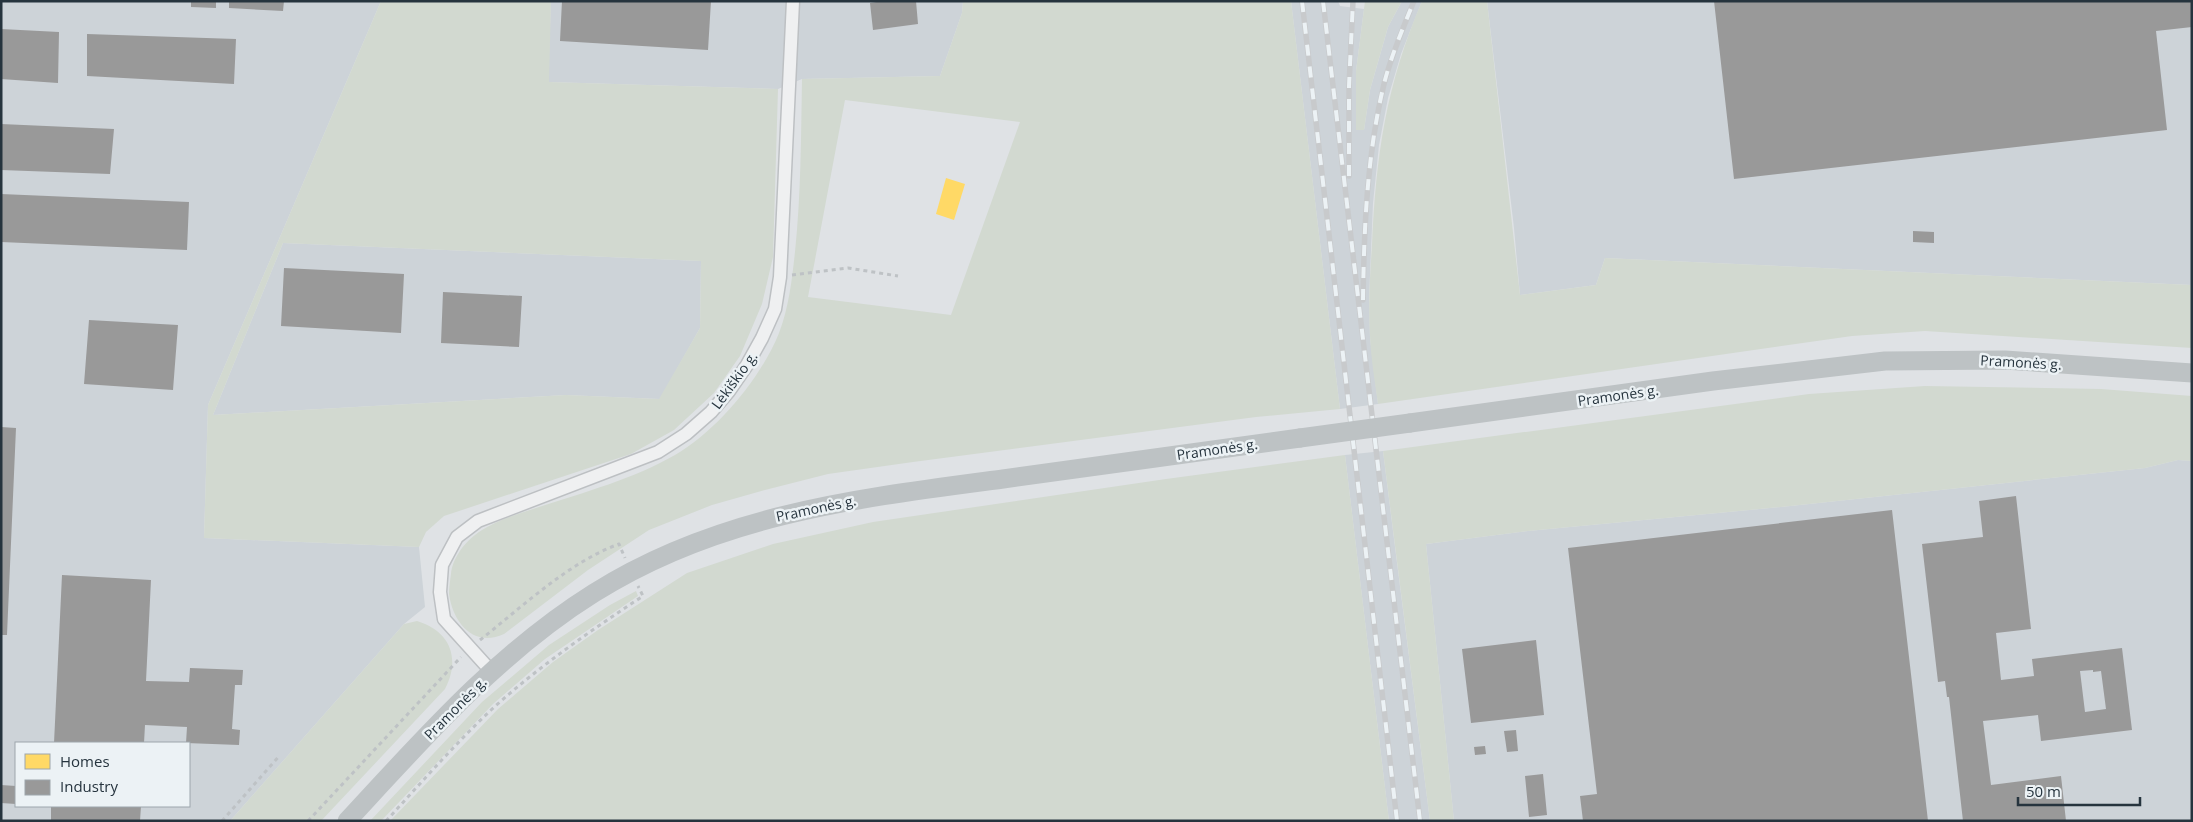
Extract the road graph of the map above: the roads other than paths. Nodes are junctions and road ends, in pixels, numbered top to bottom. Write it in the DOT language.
graph roads {
  1 [pos="793,1"];
  2 [pos="2192,374"];
  3 [pos="491,672"];
  4 [pos="347,821"];
  1 -- 3 [label="street, Lėkiškio g."];
  2 -- 3 [label="main road, Pramonės g., bridge"];
  3 -- 4 [label="main road, Pramonės g."];
}
